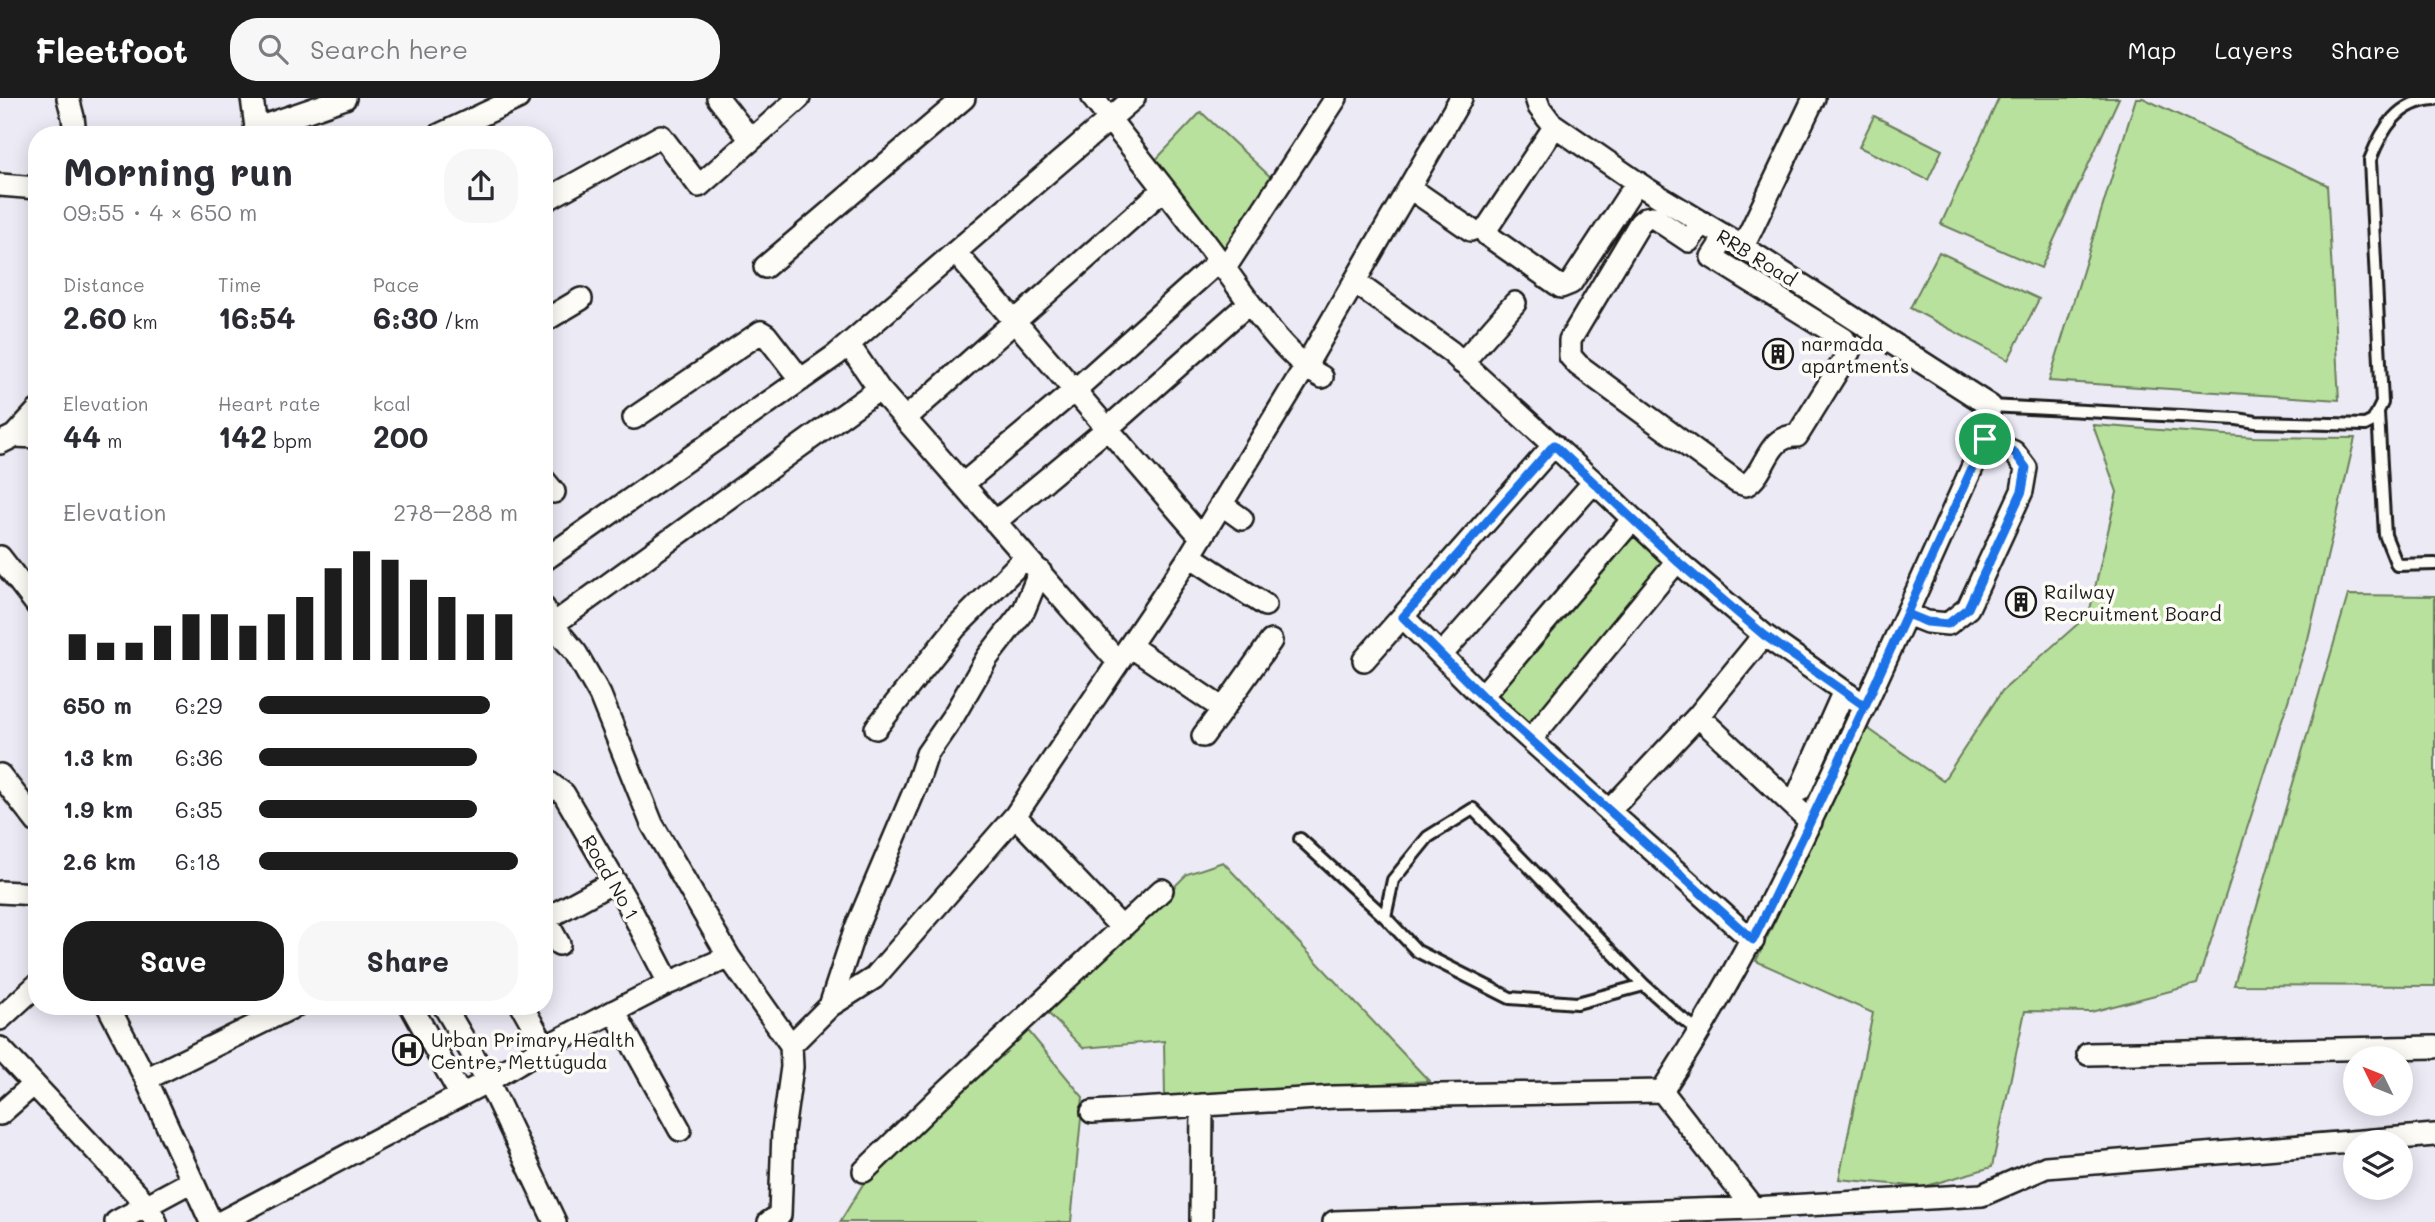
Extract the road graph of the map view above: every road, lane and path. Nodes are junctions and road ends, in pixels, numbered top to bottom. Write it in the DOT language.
graph roads {
  1 [pos="68,98"];
  2 [pos="252,98"];
  3 [pos="345,98"];
  4 [pos="518,98"];
  5 [pos="718,98"];
  6 [pos="799,98"];
  7 [pos="964,98"];
  8 [pos="1093,98"];
  9 [pos="1134,98"];
  10 [pos="1336,98"];
  11 [pos="1461,98"];
  12 [pos="1536,98"];
  13 [pos="1814,98"];
  14 [pos="2435,99"];
  15 [pos="1110,120"];
  16 [pos="74,126"];
  17 [pos="255,126"];
  18 [pos="272,126"];
  19 [pos="458,126"];
  20 [pos="1555,126"];
  21 [pos="751,140"];
  22 [pos="1637,182"];
  23 [pos="0,185"];
  24 [pos="28,187"];
  25 [pos="1410,188"];
  26 [pos="1164,189"];
  27 [pos="553,196"];
  28 [pos="1702,222"];
  29 [pos="1471,230"];
  30 [pos="1689,241"];
  31 [pos="1734,242"];
  32 [pos="955,252"];
  33 [pos="1712,257"];
  34 [pos="1222,265"];
  35 [pos="765,267"];
  36 [pos="1355,282"];
  37 [pos="581,299"];
  38 [pos="1249,303"];
  39 [pos="1515,303"];
  40 [pos="553,316"];
  41 [pos="1014,320"];
  42 [pos="849,345"];
  43 [pos="1462,363"];
  44 [pos="1313,372"];
  45 [pos="801,380"];
  46 [pos="879,389"];
  47 [pos="1075,390"];
  48 [pos="1990,406"];
  49 [pos="2378,413"];
  50 [pos="634,418"];
  51 [pos="906,418"];
  52 [pos="28,420"];
  53 [pos="1108,428"];
  54 [pos="28,438"];
  55 [pos="1985,439"];
  56 [pos="7,440"];
  57 [pos="1554,445"];
  58 [pos="1594,482"];
  59 [pos="963,484"];
  60 [pos="1221,504"];
  61 [pos="1242,519"];
  62 [pos="1633,519"];
  63 [pos="995,522"];
  64 [pos="1201,537"];
  65 [pos="553,554"];
  66 [pos="1190,556"];
  67 [pos="0,557"];
  68 [pos="1677,561"];
  69 [pos="1033,564"];
  70 [pos="2435,564"];
  71 [pos="28,593"];
  72 [pos="1265,605"];
  73 [pos="1907,614"];
  74 [pos="553,617"];
  75 [pos="1403,617"];
  76 [pos="553,628"];
  77 [pos="1764,635"];
  78 [pos="1271,641"];
  79 [pos="1124,654"];
  80 [pos="1441,654"];
  81 [pos="1364,660"];
  82 [pos="1781,662"];
  83 [pos="1482,696"];
  84 [pos="1842,696"];
  85 [pos="1865,706"];
  86 [pos="1223,709"];
  87 [pos="1698,716"];
  88 [pos="876,728"];
  89 [pos="1203,736"];
  90 [pos="1531,739"];
  91 [pos="0,775"];
  92 [pos="553,786"];
  93 [pos="1800,790"];
  94 [pos="28,811"];
  95 [pos="1609,811"];
  96 [pos="1015,816"];
  97 [pos="1811,822"];
  98 [pos="1300,839"];
  99 [pos="615,881"];
  100 [pos="1162,890"];
  101 [pos="0,892"];
  102 [pos="28,892"];
  103 [pos="553,914"];
  104 [pos="1385,917"];
  105 [pos="1122,928"];
  106 [pos="553,933"];
  107 [pos="1753,940"];
  108 [pos="559,944"];
  109 [pos="729,957"];
  110 [pos="669,983"];
  111 [pos="1644,985"];
  112 [pos="28,993"];
  113 [pos="830,1006"];
  114 [pos="615,1013"];
  115 [pos="113,1015"];
  116 [pos="277,1015"];
  117 [pos="416,1015"];
  118 [pos="448,1015"];
  119 [pos="527,1015"];
  120 [pos="0,1019"];
  121 [pos="1701,1032"];
  122 [pos="791,1045"];
  123 [pos="545,1047"];
  124 [pos="2435,1047"];
  125 [pos="0,1048"];
  126 [pos="2088,1054"];
  127 [pos="146,1079"];
  128 [pos="488,1080"];
  129 [pos="34,1084"];
  130 [pos="1662,1091"];
  131 [pos="460,1094"];
  132 [pos="1202,1105"];
  133 [pos="1091,1112"];
  134 [pos="0,1114"];
  135 [pos="680,1130"];
  136 [pos="2435,1135"];
  137 [pos="864,1171"];
  138 [pos="192,1181"];
  139 [pos="1753,1208"];
  140 [pos="152,1213"];
  141 [pos="116,1222"];
  142 [pos="211,1222"];
  143 [pos="221,1222"];
  144 [pos="555,1222"];
  145 [pos="769,1222"];
  146 [pos="1201,1222"];
  147 [pos="1334,1222"];
  1 -- 16 [label="street"];
  2 -- 17 [label="street"];
  3 -- 18 [label="street"];
  4 -- 19 [label="street"];
  5 -- 21 [label="street"];
  6 -- 21 [label="street"];
  7 -- 35 [label="street"];
  8 -- 15 [label="street"];
  9 -- 15 [label="street"];
  10 -- 34 [label="street"];
  11 -- 25 [label="street"];
  12 -- 20 [label="street, RRB Road"];
  13 -- 31 [label="street"];
  14 -- 49 [label="lane"];
  15 -- 26 [label="street"];
  15 -- 32 [label="street"];
  20 -- 22 [label="street, RRB Road"];
  20 -- 22 [label="street"];
  21 -- 27 [label="street"];
  22 -- 28 [label="street, RRB Road"];
  23 -- 24 [label="street"];
  25 -- 29 [label="street"];
  25 -- 36 [label="street"];
  26 -- 34 [label="street"];
  26 -- 41 [label="street"];
  28 -- 30 [label="street"];
  28 -- 31 [label="street, RRB Road"];
  30 -- 33 [label="street"];
  30 -- 33 [label="street"];
  31 -- 33 [label="street"];
  31 -- 48 [label="street, RRB Road"];
  32 -- 41 [label="street"];
  32 -- 42 [label="street"];
  34 -- 38 [label="street"];
  34 -- 47 [label="street"];
  36 -- 43 [label="street"];
  36 -- 44 [label="street"];
  37 -- 40 [label="street"];
  38 -- 44 [label="street"];
  38 -- 53 [label="street"];
  39 -- 43 [label="street"];
  41 -- 47 [label="street"];
  41 -- 51 [label="street"];
  42 -- 45 [label="street"];
  42 -- 46 [label="street"];
  43 -- 57 [label="street"];
  44 -- 60 [label="street"];
  45 -- 50 [label="street"];
  45 -- 65 [label="street"];
  46 -- 51 [label="street"];
  46 -- 74 [label="street"];
  47 -- 53 [label="street"];
  47 -- 59 [label="street"];
  48 -- 49 [label="lane"];
  48 -- 55 [label="street"];
  49 -- 70 [label="lane"];
  51 -- 59 [label="street"];
  52 -- 56 [label="street"];
  53 -- 63 [label="street"];
  53 -- 64 [label="street"];
  54 -- 56 [label="street"];
  55 -- 73 [label="street"];
  55 -- 73 [label="street"];
  57 -- 58 [label="street"];
  57 -- 75 [label="street"];
  58 -- 62 [label="street"];
  58 -- 80 [label="street"];
  59 -- 63 [label="street"];
  60 -- 61 [label="street"];
  60 -- 64 [label="street"];
  62 -- 68 [label="street"];
  62 -- 83 [label="street"];
  63 -- 69 [label="street"];
  64 -- 66 [label="street"];
  66 -- 72 [label="street"];
  66 -- 79 [label="street"];
  67 -- 71 [label="street"];
  68 -- 77 [label="street"];
  68 -- 90 [label="street"];
  69 -- 79 [label="street"];
  69 -- 88 [label="street"];
  69 -- 113 [label="street"];
  73 -- 85 [label="street"];
  75 -- 80 [label="street"];
  75 -- 81 [label="street"];
  76 -- 109 [label="street"];
  77 -- 84 [label="street"];
  77 -- 87 [label="street"];
  78 -- 86 [label="street"];
  79 -- 86 [label="street"];
  79 -- 96 [label="street"];
  80 -- 83 [label="street"];
  82 -- 84 [label="street"];
  83 -- 90 [label="street"];
  84 -- 85 [label="street"];
  84 -- 93 [label="street"];
  85 -- 97 [label="street"];
  86 -- 89 [label="street"];
  87 -- 95 [label="street"];
  87 -- 97 [label="street"];
  90 -- 95 [label="street"];
  91 -- 94 [label="street"];
  92 -- 99 [label="street, Road No 1"];
  95 -- 107 [label="street"];
  96 -- 105 [label="street"];
  96 -- 113 [label="street"];
  97 -- 107 [label="street"];
  98 -- 104 [label="lane"];
  99 -- 103 [label="street"];
  99 -- 110 [label="street, Road No 1"];
  100 -- 105 [label="street"];
  101 -- 102 [label="street"];
  104 -- 111 [label="lane"];
  104 -- 111 [label="lane"];
  105 -- 137 [label="street"];
  106 -- 108 [label="street"];
  107 -- 121 [label="street"];
  109 -- 110 [label="street"];
  109 -- 122 [label="street"];
  110 -- 114 [label="street"];
  111 -- 121 [label="lane"];
  112 -- 120 [label="street"];
  113 -- 122 [label="street"];
  114 -- 123 [label="street"];
  114 -- 135 [label="street"];
  115 -- 127 [label="street"];
  116 -- 127 [label="street"];
  117 -- 131 [label="street"];
  118 -- 128 [label="street"];
  119 -- 123 [label="street"];
  121 -- 130 [label="street"];
  122 -- 145 [label="street"];
  123 -- 128 [label="street"];
  124 -- 126 [label="street"];
  125 -- 129 [label="street"];
  127 -- 138 [label="street"];
  128 -- 131 [label="street"];
  128 -- 144 [label="street"];
  129 -- 134 [label="street"];
  129 -- 140 [label="street"];
  130 -- 132 [label="street"];
  130 -- 139 [label="street"];
  131 -- 143 [label="street"];
  132 -- 133 [label="street"];
  132 -- 146 [label="street"];
  136 -- 139 [label="street"];
  138 -- 140 [label="street"];
  138 -- 142 [label="street"];
  139 -- 147 [label="street"];
  140 -- 141 [label="street"];
}
